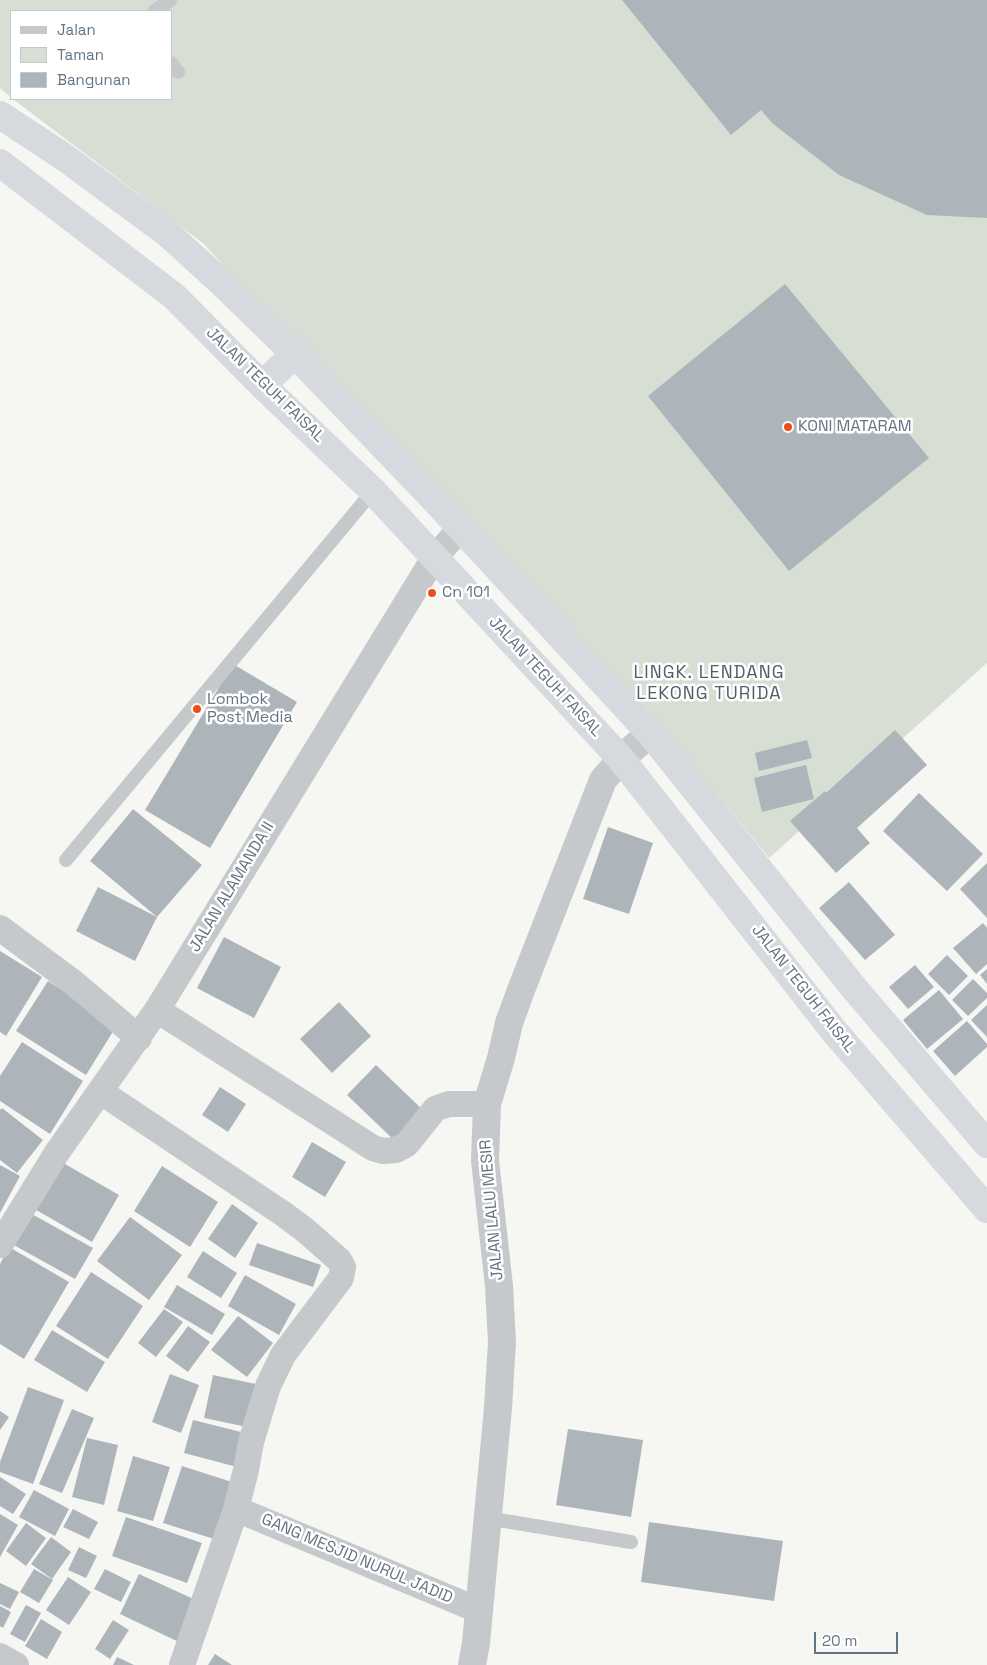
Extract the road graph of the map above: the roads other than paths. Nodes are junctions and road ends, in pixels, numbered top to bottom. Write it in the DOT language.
graph roads {
  1 [pos="170,0"];
  2 [pos="155,10"];
  3 [pos="0,115"];
  4 [pos="0,163"];
  5 [pos="295,354"];
  6 [pos="262,385"];
  7 [pos="373,491"];
  8 [pos="461,528"];
  9 [pos="434,558"];
  10 [pos="650,733"];
  11 [pos="621,759"];
  12 [pos="66,860"];
  13 [pos="0,928"];
  14 [pos="157,1010"];
  15 [pos="139,1038"];
  16 [pos="101,1092"];
  17 [pos="487,1104"];
  18 [pos="987,1144"];
  19 [pos="987,1209"];
  20 [pos="0,1245"];
  21 [pos="236,1509"];
  22 [pos="487,1518"];
  23 [pos="631,1542"];
  24 [pos="478,1610"];
  25 [pos="0,1656"];
  26 [pos="16,1665"];
  27 [pos="182,1665"];
  28 [pos="472,1665"];
  1 -- 2 [label="lane"];
  3 -- 5 [label="highway"];
  4 -- 6 [label="highway, JALAN TEGUH FAISAL"];
  5 -- 6 [label="highway"];
  5 -- 8 [label="highway"];
  6 -- 7 [label="highway, JALAN TEGUH FAISAL"];
  7 -- 9 [label="highway, JALAN TEGUH FAISAL"];
  7 -- 12 [label="lane"];
  8 -- 9 [label="street, JALAN ALAMANDA II"];
  8 -- 10 [label="highway"];
  9 -- 11 [label="highway, JALAN TEGUH FAISAL"];
  9 -- 14 [label="street, JALAN ALAMANDA II"];
  10 -- 11 [label="street, JALAN LALU MESIR"];
  10 -- 18 [label="highway"];
  11 -- 17 [label="street, JALAN LALU MESIR"];
  11 -- 19 [label="highway, JALAN TEGUH FAISAL"];
  13 -- 15 [label="street"];
  14 -- 15 [label="street, JALAN ALAMANDA II"];
  14 -- 17 [label="street"];
  15 -- 16 [label="street, JALAN ALAMANDA II"];
  16 -- 20 [label="street, JALAN ALAMANDA II"];
  16 -- 21 [label="street"];
  17 -- 22 [label="street, JALAN LALU MESIR"];
  21 -- 24 [label="street, GANG MESJID NURUL JADID"];
  21 -- 27 [label="street"];
  22 -- 23 [label="lane"];
  22 -- 24 [label="street, JALAN LALU MESIR"];
  24 -- 28 [label="street, JALAN LALU MESIR"];
  25 -- 26 [label="street"];
}
